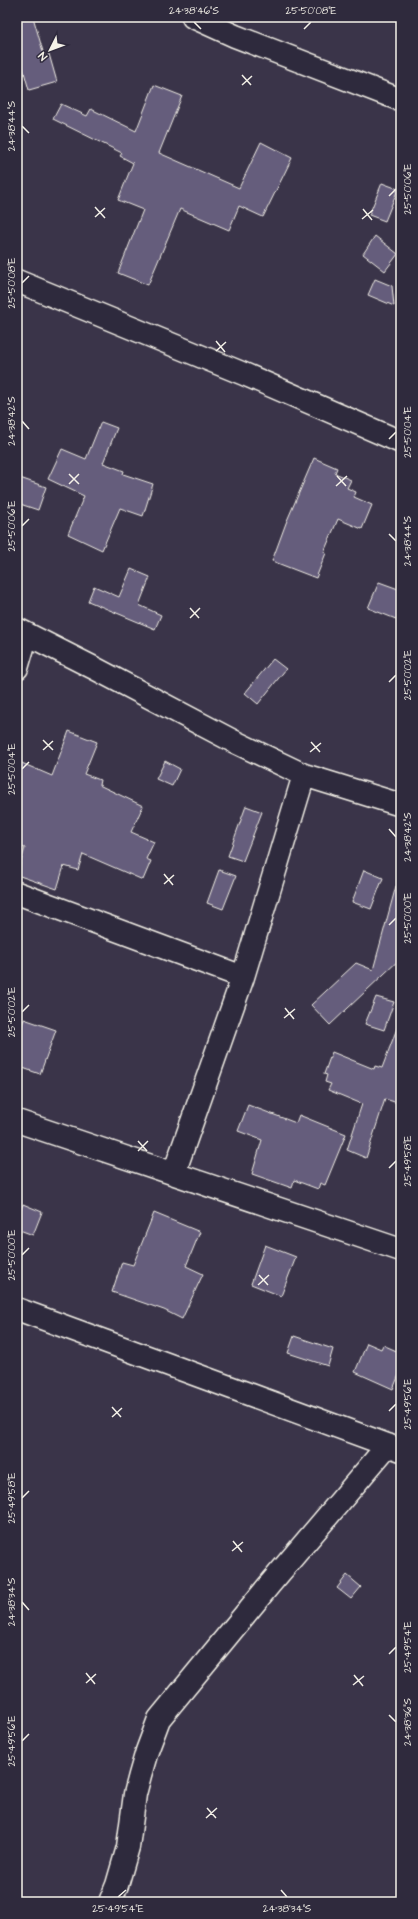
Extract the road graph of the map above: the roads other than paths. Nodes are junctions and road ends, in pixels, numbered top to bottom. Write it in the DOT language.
graph roads {
  1 [pos="193,17"];
  2 [pos="401,100"];
  3 [pos="17,281"];
  4 [pos="401,442"];
  5 [pos="22,632"];
  6 [pos="17,668"];
  7 [pos="304,775"];
  8 [pos="401,805"];
  9 [pos="17,893"];
  10 [pos="243,976"];
  11 [pos="17,1121"];
  12 [pos="174,1173"];
  13 [pos="401,1250"];
  14 [pos="17,1310"];
  15 [pos="394,1448"];
  16 [pos="110,1902"];
  1 -- 2 [label="street"];
  3 -- 4 [label="street"];
  5 -- 6 [label="street"];
  5 -- 7 [label="street"];
  7 -- 8 [label="street"];
  7 -- 10 [label="street"];
  9 -- 10 [label="street"];
  10 -- 12 [label="street"];
  11 -- 12 [label="street"];
  12 -- 13 [label="street"];
  14 -- 15 [label="street"];
  15 -- 16 [label="street"];
}
